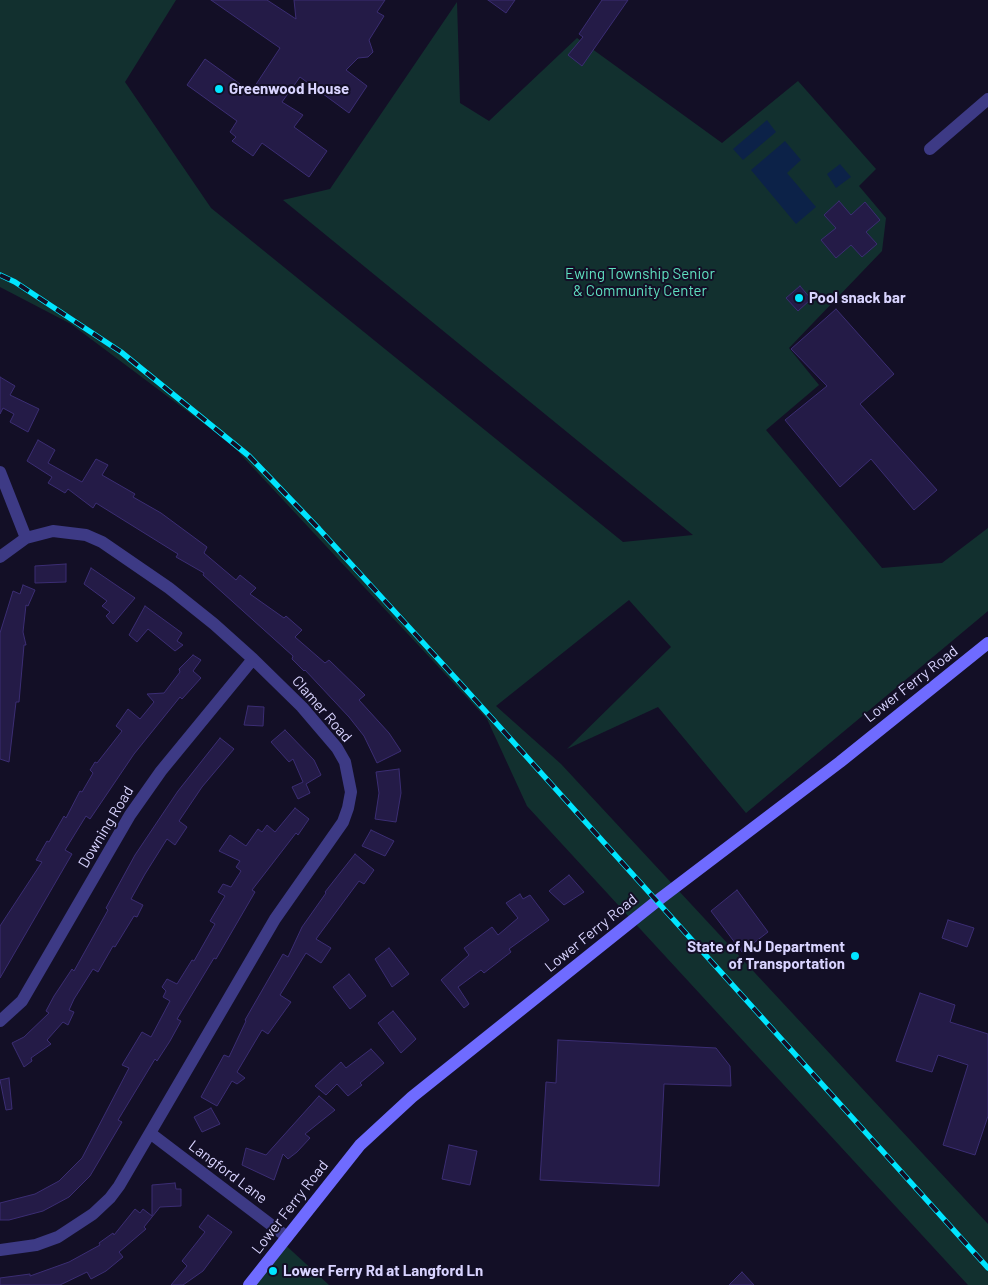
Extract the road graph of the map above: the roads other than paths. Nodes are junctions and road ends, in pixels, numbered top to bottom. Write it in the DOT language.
graph roads {
  1 [pos="988,99"];
  2 [pos="930,149"];
  3 [pos="0,472"];
  4 [pos="26,538"];
  5 [pos="0,556"];
  6 [pos="988,643"];
  7 [pos="253,659"];
  8 [pos="0,1021"];
  9 [pos="150,1133"];
  10 [pos="287,1237"];
  11 [pos="0,1250"];
  12 [pos="249,1285"];
  1 -- 2 [label="street"];
  3 -- 4 [label="street"];
  4 -- 5 [label="street"];
  4 -- 7 [label="street, Clamer Road"];
  6 -- 10 [label="street, Lower Ferry Road"];
  7 -- 8 [label="street, Downing Road"];
  7 -- 9 [label="street, Clamer Road"];
  9 -- 10 [label="street, Langford Lane"];
  9 -- 11 [label="street, Clamer Road"];
  10 -- 12 [label="street, Lower Ferry Road"];
}
